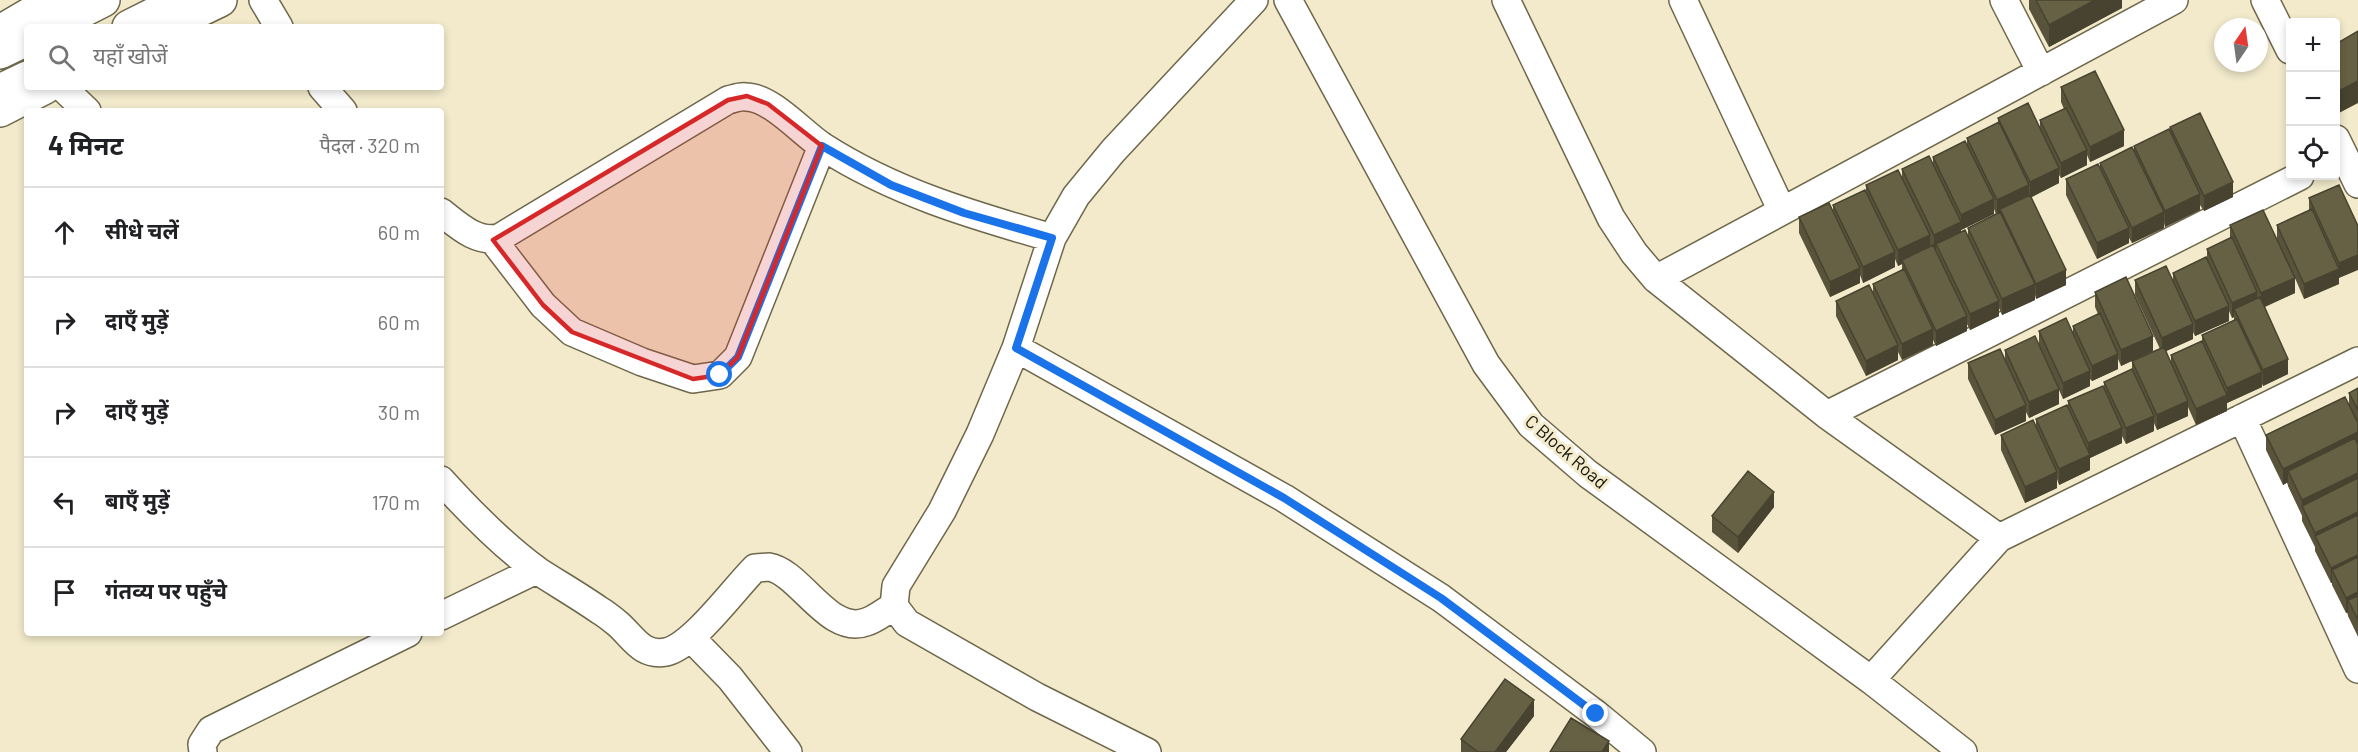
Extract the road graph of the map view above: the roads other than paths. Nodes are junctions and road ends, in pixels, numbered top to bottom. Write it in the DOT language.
graph roads {
  1 [pos="27,0"];
  2 [pos="56,0"];
  3 [pos="103,0"];
  4 [pos="183,0"];
  5 [pos="220,0"];
  6 [pos="264,0"];
  7 [pos="1254,0"];
  8 [pos="1288,0"];
  9 [pos="1506,0"];
  10 [pos="2004,0"];
  11 [pos="2174,0"];
  12 [pos="2265,0"];
  13 [pos="1688,2"];
  14 [pos="56,24"];
  15 [pos="135,24"];
  16 [pos="170,24"];
  17 [pos="277,24"];
  18 [pos="0,31"];
  19 [pos="24,40"];
  20 [pos="2286,42"];
  21 [pos="0,52"];
  22 [pos="2041,72"];
  23 [pos="24,79"];
  24 [pos="39,90"];
  25 [pos="65,90"];
  26 [pos="325,90"];
  27 [pos="0,91"];
  28 [pos="84,108"];
  29 [pos="340,108"];
  30 [pos="0,110"];
  31 [pos="822,146"];
  32 [pos="2340,153"];
  33 [pos="2292,180"];
  34 [pos="2358,184"];
  35 [pos="1782,211"];
  36 [pos="444,214"];
  37 [pos="1052,238"];
  38 [pos="493,240"];
  39 [pos="1656,279"];
  40 [pos="1016,348"];
  41 [pos="2358,361"];
  42 [pos="1827,415"];
  43 [pos="2242,418"];
  44 [pos="444,483"];
  45 [pos="1999,538"];
  46 [pos="536,570"];
  47 [pos="894,606"];
  48 [pos="444,615"];
  49 [pos="402,636"];
  50 [pos="691,638"];
  51 [pos="2358,669"];
  52 [pos="1871,680"];
  53 [pos="203,752"];
  54 [pos="788,752"];
  55 [pos="1147,752"];
  56 [pos="1642,752"];
  57 [pos="1963,752"];
  1 -- 18 [label="main road"];
  2 -- 18 [label="main road"];
  3 -- 14 [label="main road"];
  4 -- 15 [label="main road"];
  5 -- 16 [label="main road"];
  6 -- 17 [label="street"];
  7 -- 37 [label="street"];
  8 -- 52 [label="street, C Block Road"];
  9 -- 39 [label="street"];
  10 -- 22 [label="street"];
  11 -- 22 [label="street"];
  12 -- 20 [label="street"];
  13 -- 35 [label="street"];
  19 -- 21 [label="main road"];
  22 -- 35 [label="street"];
  23 -- 27 [label="main road"];
  24 -- 30 [label="main road"];
  25 -- 28 [label="street"];
  26 -- 29 [label="street"];
  31 -- 37 [label="street"];
  31 -- 38 [label="street"];
  31 -- 38 [label="street"];
  32 -- 34 [label="street"];
  33 -- 42 [label="street"];
  35 -- 39 [label="street"];
  36 -- 38 [label="street"];
  37 -- 40 [label="street"];
  39 -- 42 [label="street"];
  40 -- 47 [label="street"];
  40 -- 56 [label="street"];
  41 -- 43 [label="street"];
  42 -- 45 [label="street"];
  43 -- 45 [label="street"];
  43 -- 51 [label="street"];
  44 -- 46 [label="street"];
  45 -- 52 [label="street"];
  46 -- 48 [label="street"];
  46 -- 50 [label="street"];
  47 -- 50 [label="street"];
  47 -- 55 [label="street"];
  49 -- 53 [label="street"];
  50 -- 54 [label="street"];
  52 -- 57 [label="street, C Block Road"];
}
